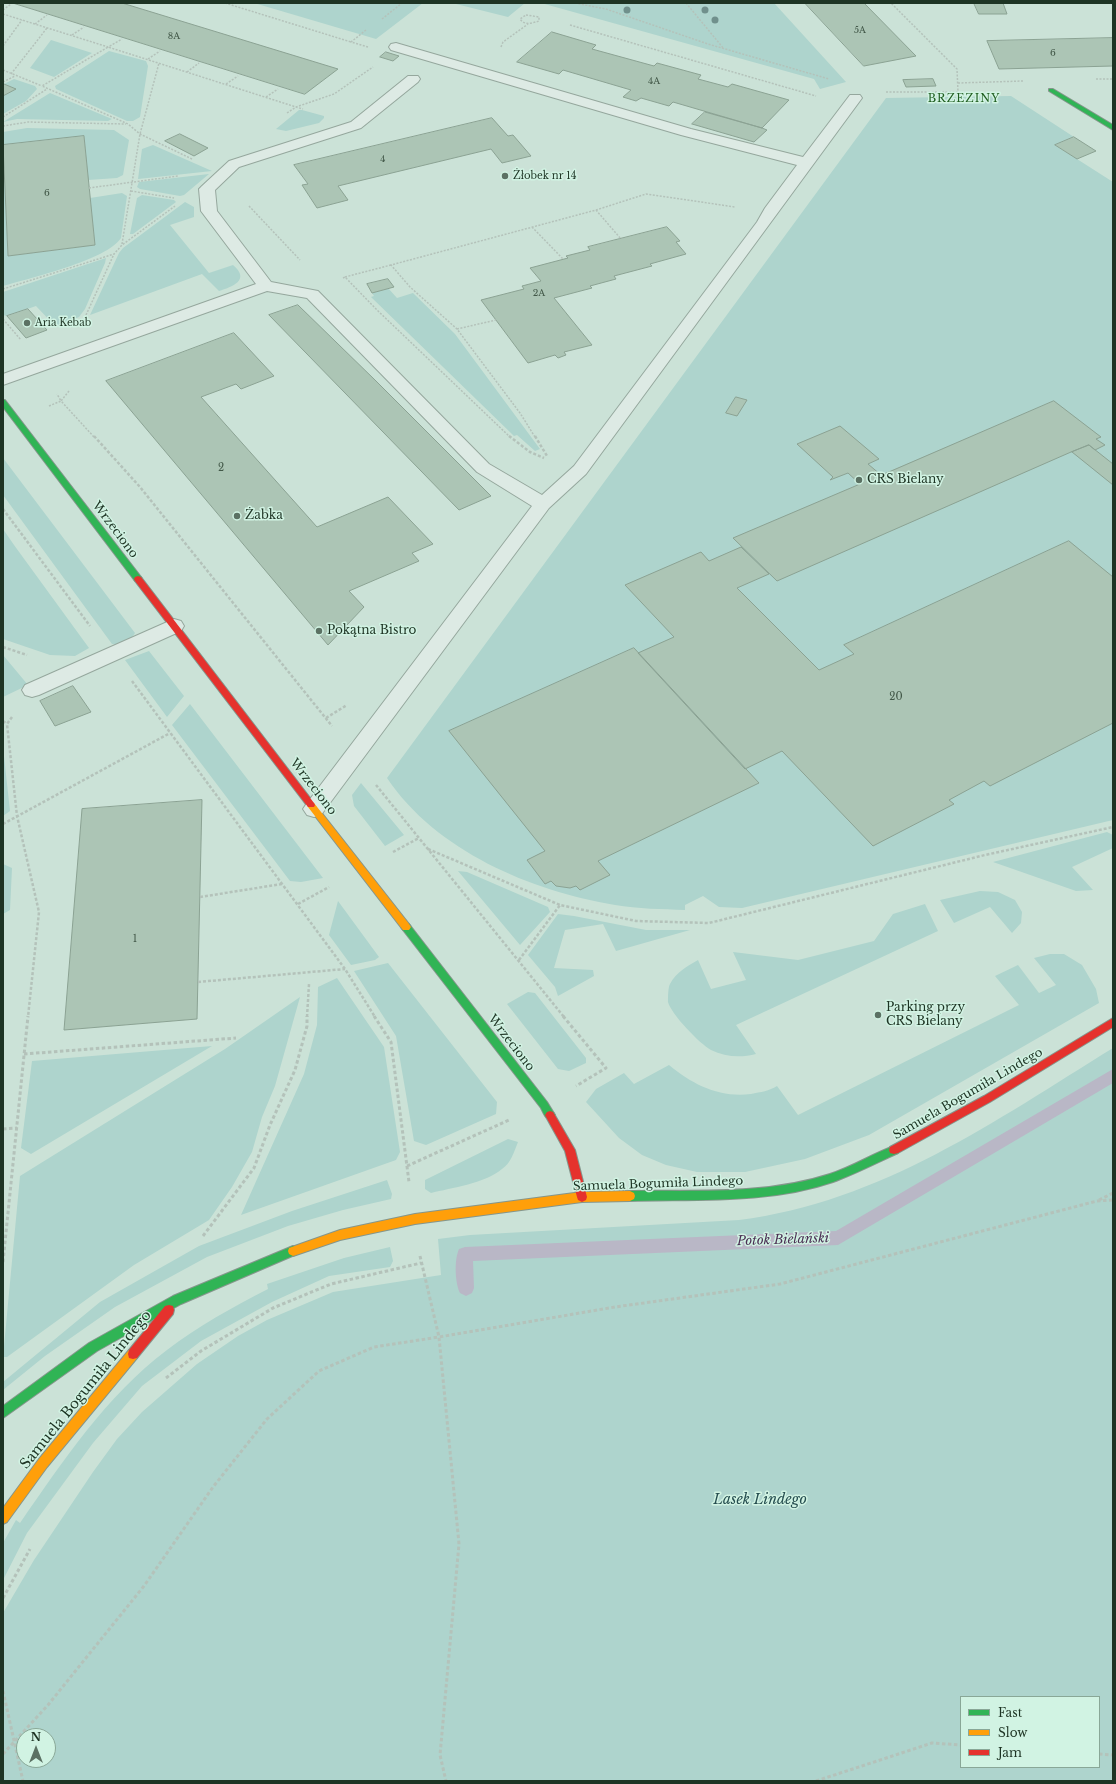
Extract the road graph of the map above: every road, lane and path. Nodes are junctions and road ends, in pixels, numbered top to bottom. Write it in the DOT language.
graph roads {
  1 [pos="225,3"];
  2 [pos="402,3"];
  3 [pos="575,3"];
  4 [pos="686,3"];
  5 [pos="891,3"];
  6 [pos="11,4"];
  7 [pos="3,10"];
  8 [pos="3,14"];
  9 [pos="47,15"];
  10 [pos="22,20"];
  11 [pos="377,22"];
  12 [pos="35,24"];
  13 [pos="570,25"];
  14 [pos="84,27"];
  15 [pos="370,27"];
  16 [pos="47,28"];
  17 [pos="72,35"];
  18 [pos="122,39"];
  19 [pos="351,42"];
  20 [pos="3,46"];
  21 [pos="108,47"];
  22 [pos="396,47"];
  23 [pos="724,49"];
  24 [pos="160,51"];
  25 [pos="370,53"];
  26 [pos="148,59"];
  27 [pos="372,60"];
  28 [pos="159,63"];
  29 [pos="199,63"];
  30 [pos="3,70"];
  31 [pos="186,72"];
  32 [pos="11,74"];
  33 [pos="15,75"];
  34 [pos="238,76"];
  35 [pos="827,78"];
  36 [pos="413,79"];
  37 [pos="3,82"];
  38 [pos="226,84"];
  39 [pos="42,86"];
  40 [pos="47,88"];
  41 [pos="278,89"];
  42 [pos="1051,90"];
  43 [pos="880,92"];
  44 [pos="817,96"];
  45 [pos="266,97"];
  46 [pos="855,98"];
  47 [pos="3,117"];
  48 [pos="128,124"];
  49 [pos="3,126"];
  50 [pos="1113,128"];
  51 [pos="140,134"];
  52 [pos="195,161"];
  53 [pos="807,163"];
  54 [pos="132,181"];
  55 [pos="89,188"];
  56 [pos="131,191"];
  57 [pos="177,198"];
  58 [pos="178,204"];
  59 [pos="247,204"];
  60 [pos="596,210"];
  61 [pos="770,212"];
  62 [pos="532,227"];
  63 [pos="621,239"];
  64 [pos="122,245"];
  65 [pos="114,254"];
  66 [pos="563,259"];
  67 [pos="391,265"];
  68 [pos="345,277"];
  69 [pos="266,286"];
  70 [pos="3,289"];
  71 [pos="318,290"];
  72 [pos="496,320"];
  73 [pos="83,322"];
  74 [pos="457,329"];
  75 [pos="3,380"];
  76 [pos="71,389"];
  77 [pos="3,402"];
  78 [pos="543,504"];
  79 [pos="3,509"];
  80 [pos="174,626"];
  81 [pos="3,647"];
  82 [pos="112,655"];
  83 [pos="32,690"];
  84 [pos="3,721"];
  85 [pos="7,724"];
  86 [pos="170,733"];
  87 [pos="353,757"];
  88 [pos="314,809"];
  89 [pos="17,816"];
  90 [pos="3,824"];
  91 [pos="1113,827"];
  92 [pos="427,848"];
  93 [pos="282,884"];
  94 [pos="200,897"];
  95 [pos="560,905"];
  96 [pos="519,960"];
  97 [pos="345,969"];
  98 [pos="198,982"];
  99 [pos="309,984"];
  100 [pos="1113,1022"];
  101 [pos="236,1038"];
  102 [pos="24,1054"];
  103 [pos="544,1105"];
  104 [pos="17,1128"];
  105 [pos="3,1129"];
  106 [pos="407,1166"];
  107 [pos="1113,1193"];
  108 [pos="582,1197"];
  109 [pos="1113,1200"];
  110 [pos="1097,1201"];
  111 [pos="415,1219"];
  112 [pos="203,1236"];
  113 [pos="3,1262"];
  114 [pos="421,1263"];
  115 [pos="177,1300"];
  116 [pos="439,1337"];
  117 [pos="162,1382"];
  118 [pos="3,1413"];
  119 [pos="3,1518"];
  120 [pos="33,1544"];
  121 [pos="3,1598"];
  122 [pos="3,1690"];
  123 [pos="14,1742"];
  124 [pos="960,1745"];
  125 [pos="3,1754"];
  126 [pos="1100,1754"];
  127 [pos="1113,1755"];
  128 [pos="23,1781"];
  129 [pos="446,1781"];
  130 [pos="816,1781"];
  1 -- 19 [label="path"];
  2 -- 11 [label="path"];
  3 -- 23 [label="path"];
  4 -- 23 [label="path"];
  5 -- 43 [label="path"];
  6 -- 7 [label="path"];
  8 -- 10 [label="path"];
  9 -- 12 [label="path"];
  10 -- 12 [label="path"];
  10 -- 20 [label="path"];
  12 -- 16 [label="path"];
  13 -- 44 [label="path"];
  14 -- 17 [label="path"];
  15 -- 19 [label="path"];
  16 -- 17 [label="path"];
  16 -- 32 [label="path"];
  17 -- 21 [label="path"];
  18 -- 21 [label="path"];
  19 -- 25 [label="path"];
  21 -- 26 [label="path"];
  21 -- 39 [label="path"];
  22 -- 53 [label="lane"];
  23 -- 35 [label="path"];
  24 -- 26 [label="path"];
  26 -- 28 [label="path"];
  27 -- 45 [label="path"];
  28 -- 31 [label="path"];
  28 -- 51 [label="path"];
  29 -- 31 [label="path"];
  30 -- 32 [label="path"];
  31 -- 38 [label="path"];
  32 -- 33 [label="path"];
  33 -- 37 [label="path"];
  33 -- 39 [label="path"];
  34 -- 38 [label="path"];
  36 -- 69 [label="lane"];
  38 -- 45 [label="path"];
  39 -- 40 [label="path"];
  40 -- 47 [label="path"];
  40 -- 48 [label="path"];
  41 -- 45 [label="path"];
  42 -- 50 [label="street"];
  46 -- 53 [label="lane"];
  48 -- 49 [label="path"];
  48 -- 51 [label="path"];
  51 -- 52 [label="path"];
  51 -- 54 [label="path"];
  53 -- 61 [label="lane"];
  54 -- 55 [label="path"];
  54 -- 56 [label="path"];
  56 -- 57 [label="path"];
  56 -- 64 [label="path"];
  58 -- 64 [label="path"];
  59 -- 71 [label="path"];
  60 -- 61 [label="path"];
  60 -- 62 [label="path"];
  60 -- 63 [label="path"];
  61 -- 78 [label="lane"];
  62 -- 66 [label="path"];
  62 -- 67 [label="path"];
  64 -- 65 [label="path"];
  65 -- 70 [label="path"];
  65 -- 73 [label="path"];
  67 -- 68 [label="path"];
  67 -- 74 [label="path"];
  68 -- 71 [label="path"];
  68 -- 74 [label="path"];
  69 -- 71 [label="lane"];
  69 -- 75 [label="lane"];
  71 -- 78 [label="lane"];
  72 -- 74 [label="path"];
  76 -- 87 [label="path"];
  77 -- 80 [label="street, Wrzeciono"];
  78 -- 87 [label="lane"];
  79 -- 82 [label="path"];
  80 -- 82 [label="lane"];
  80 -- 88 [label="street, Wrzeciono"];
  81 -- 83 [label="path"];
  82 -- 83 [label="lane"];
  82 -- 86 [label="path"];
  83 -- 85 [label="path"];
  84 -- 85 [label="path"];
  85 -- 89 [label="path"];
  86 -- 89 [label="path"];
  86 -- 93 [label="path"];
  87 -- 88 [label="lane"];
  87 -- 92 [label="path"];
  88 -- 103 [label="street, Wrzeciono"];
  89 -- 90 [label="path"];
  89 -- 102 [label="path"];
  91 -- 95 [label="path"];
  92 -- 95 [label="path"];
  92 -- 96 [label="path"];
  93 -- 94 [label="path"];
  93 -- 97 [label="path"];
  95 -- 96 [label="path"];
  96 -- 103 [label="path"];
  97 -- 98 [label="path"];
  97 -- 106 [label="path"];
  99 -- 112 [label="path"];
  100 -- 108 [label="street, Samuela Bogumiła Lindego"];
  101 -- 102 [label="path"];
  102 -- 104 [label="path"];
  103 -- 106 [label="path"];
  103 -- 108 [label="street, Wrzeciono"];
  104 -- 105 [label="path"];
  104 -- 113 [label="path"];
  106 -- 111 [label="path"];
  107 -- 110 [label="path"];
  108 -- 111 [label="street, Samuela Bogumiła Lindego"];
  109 -- 110 [label="path"];
  110 -- 116 [label="path"];
  111 -- 114 [label="path"];
  111 -- 115 [label="street, Samuela Bogumiła Lindego"];
  114 -- 116 [label="path"];
  114 -- 117 [label="path"];
  115 -- 118 [label="street, Samuela Bogumiła Lindego"];
  115 -- 119 [label="street, Samuela Bogumiła Lindego"];
  116 -- 123 [label="path"];
  116 -- 129 [label="path"];
  120 -- 121 [label="path"];
  122 -- 123 [label="path"];
  123 -- 125 [label="path"];
  123 -- 128 [label="path"];
  124 -- 130 [label="path"];
  126 -- 127 [label="path"];
}
